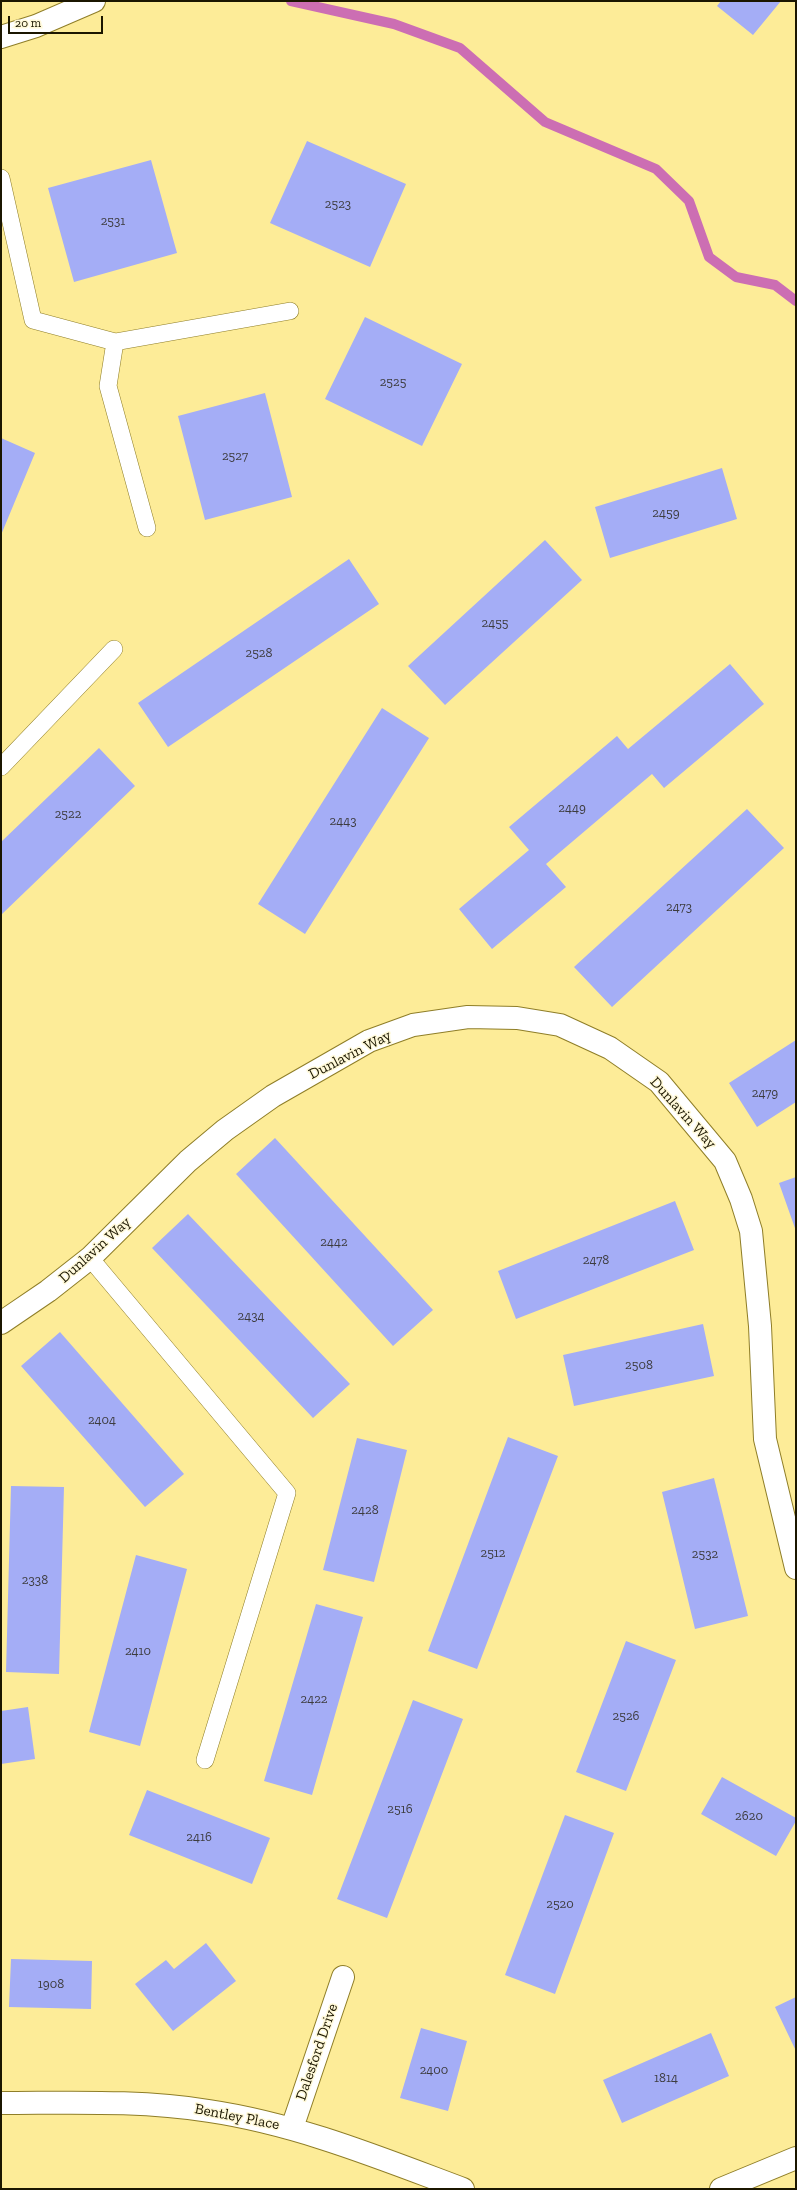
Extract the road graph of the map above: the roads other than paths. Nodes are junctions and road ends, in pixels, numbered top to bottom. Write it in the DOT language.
graph roads {
  1 [pos="94,1"];
  2 [pos="1,37"];
  3 [pos="1,178"];
  4 [pos="290,311"];
  5 [pos="114,342"];
  6 [pos="147,528"];
  7 [pos="114,649"];
  8 [pos="1,767"];
  9 [pos="90,1258"];
  10 [pos="1,1323"];
  11 [pos="796,1568"];
  12 [pos="205,1760"];
  13 [pos="343,1976"];
  14 [pos="1,2103"];
  15 [pos="292,2128"];
  16 [pos="796,2158"];
  17 [pos="462,2189"];
  18 [pos="721,2189"];
  1 -- 2 [label="street"];
  3 -- 5 [label="lane"];
  4 -- 5 [label="lane"];
  5 -- 6 [label="lane"];
  7 -- 8 [label="lane"];
  9 -- 10 [label="street, Dunlavin Way"];
  9 -- 11 [label="street, Dunlavin Way"];
  9 -- 12 [label="lane"];
  13 -- 15 [label="street, Dalesford Drive"];
  14 -- 15 [label="street, Bentley Place"];
  15 -- 17 [label="street, Bentley Place"];
  16 -- 18 [label="street"];
}
